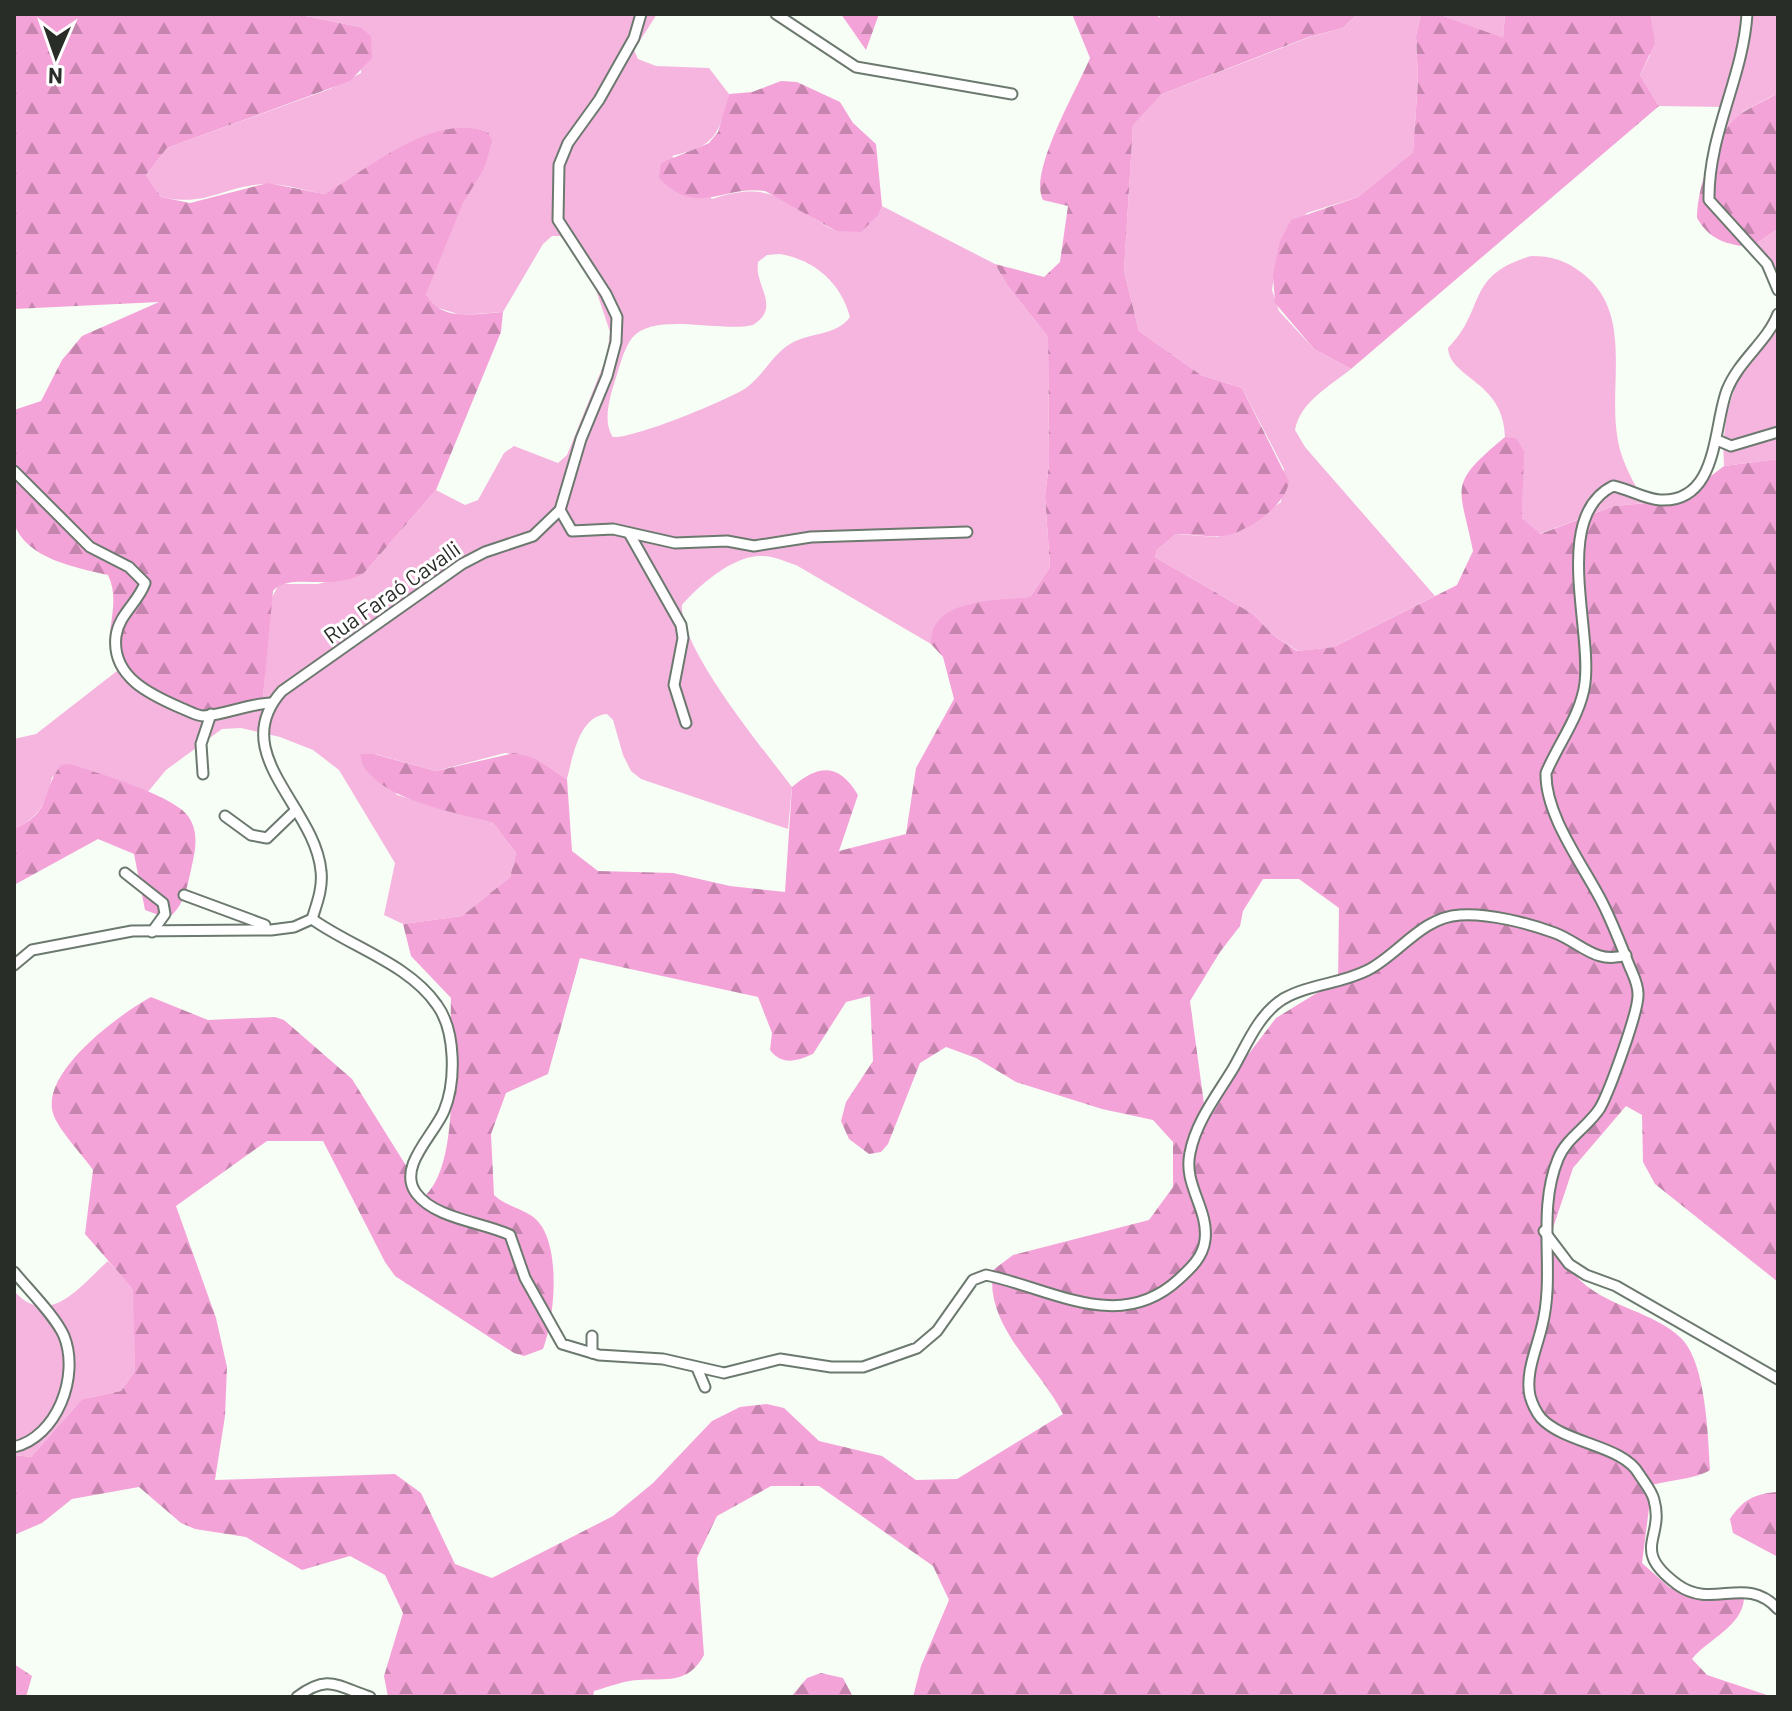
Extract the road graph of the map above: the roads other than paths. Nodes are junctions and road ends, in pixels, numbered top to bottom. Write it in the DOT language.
graph roads {
  1 [pos="641,14"];
  2 [pos="776,14"];
  3 [pos="1747,14"];
  4 [pos="1012,94"];
  5 [pos="1778,290"];
  6 [pos="1778,314"];
  7 [pos="1778,432"];
  8 [pos="1717,440"];
  9 [pos="14,471"];
  10 [pos="560,510"];
  11 [pos="967,532"];
  12 [pos="629,533"];
  13 [pos="271,703"];
  14 [pos="211,714"];
  15 [pos="686,723"];
  16 [pos="203,774"];
  17 [pos="296,810"];
  18 [pos="225,816"];
  19 [pos="125,873"];
  20 [pos="184,895"];
  21 [pos="312,919"];
  22 [pos="280,929"];
  23 [pos="152,932"];
  24 [pos="1626,955"];
  25 [pos="14,965"];
  26 [pos="1544,1231"];
  27 [pos="14,1272"];
  28 [pos="592,1336"];
  29 [pos="592,1353"];
  30 [pos="697,1368"];
  31 [pos="1778,1379"];
  32 [pos="705,1387"];
  33 [pos="14,1447"];
  34 [pos="1778,1609"];
  35 [pos="297,1697"];
  36 [pos="370,1697"];
  1 -- 10 [label="street"];
  2 -- 4 [label="street"];
  3 -- 5 [label="street"];
  6 -- 8 [label="street"];
  7 -- 8 [label="street"];
  8 -- 24 [label="street"];
  9 -- 14 [label="street"];
  10 -- 12 [label="street"];
  10 -- 13 [label="street, Rua Faraó Cavalli"];
  11 -- 12 [label="street"];
  12 -- 15 [label="street"];
  13 -- 14 [label="street"];
  13 -- 17 [label="street"];
  14 -- 16 [label="street"];
  17 -- 18 [label="street"];
  17 -- 21 [label="street"];
  19 -- 23 [label="street"];
  20 -- 22 [label="street"];
  21 -- 22 [label="street"];
  21 -- 29 [label="street"];
  22 -- 23 [label="street"];
  23 -- 25 [label="street"];
  24 -- 26 [label="street"];
  24 -- 30 [label="street"];
  26 -- 31 [label="street"];
  26 -- 34 [label="street"];
  27 -- 33 [label="street"];
  28 -- 29 [label="street"];
  29 -- 30 [label="street"];
  30 -- 32 [label="street"];
  35 -- 36 [label="street"];
}
